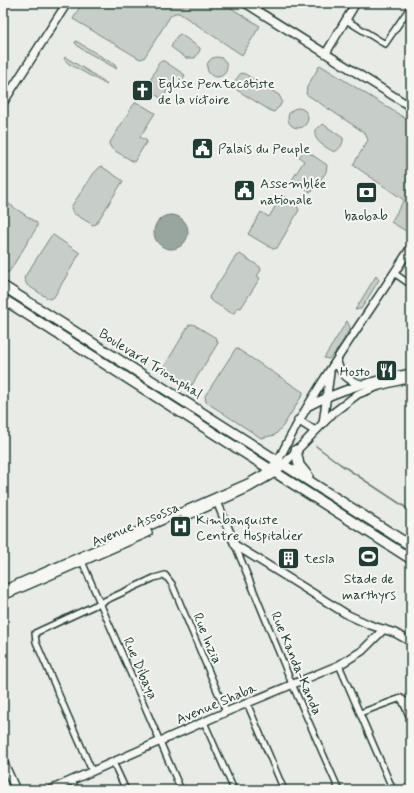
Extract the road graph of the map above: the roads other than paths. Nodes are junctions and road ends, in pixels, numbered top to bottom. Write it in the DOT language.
graph roads {
  1 [pos="67,3"];
  2 [pos="246,3"];
  3 [pos="352,4"];
  4 [pos="411,6"];
  5 [pos="346,20"];
  6 [pos="326,53"];
  7 [pos="3,103"];
  8 [pos="411,107"];
  9 [pos="411,246"];
  10 [pos="394,273"];
  11 [pos="3,286"];
  12 [pos="411,286"];
  13 [pos="3,299"];
  14 [pos="337,361"];
  15 [pos="330,372"];
  16 [pos="411,373"];
  17 [pos="411,378"];
  18 [pos="391,380"];
  19 [pos="361,384"];
  20 [pos="326,398"];
  21 [pos="307,407"];
  22 [pos="298,420"];
  23 [pos="323,423"];
  24 [pos="315,431"];
  25 [pos="296,450"];
  26 [pos="281,463"];
  27 [pos="273,471"];
  28 [pos="317,485"];
  29 [pos="216,500"];
  30 [pos="235,545"];
  31 [pos="411,546"];
  32 [pos="81,559"];
  33 [pos="411,559"];
  34 [pos="3,594"];
  35 [pos="99,602"];
  36 [pos="384,629"];
  37 [pos="411,642"];
  38 [pos="339,665"];
  39 [pos="292,684"];
  40 [pos="401,698"];
  41 [pos="247,703"];
  42 [pos="411,704"];
  43 [pos="226,712"];
  44 [pos="360,713"];
  45 [pos="411,720"];
  46 [pos="204,722"];
  47 [pos="160,741"];
  48 [pos="3,760"];
  49 [pos="114,762"];
  50 [pos="92,771"];
  51 [pos="72,780"];
  52 [pos="16,790"];
  53 [pos="50,790"];
  54 [pos="76,790"];
  55 [pos="126,790"];
  56 [pos="181,790"];
  57 [pos="234,790"];
  58 [pos="284,790"];
  59 [pos="339,790"];
  60 [pos="392,790"];
  1 -- 7 [label="street"];
  2 -- 6 [label="street"];
  3 -- 5 [label="street"];
  4 -- 5 [label="street"];
  5 -- 6 [label="street"];
  6 -- 8 [label="street"];
  9 -- 10 [label="street"];
  10 -- 12 [label="street"];
  10 -- 14 [label="street"];
  11 -- 26 [label="highway, Boulevard Triomphal"];
  13 -- 27 [label="highway, Boulevard Triomphal"];
  14 -- 15 [label="street"];
  14 -- 19 [label="street"];
  15 -- 20 [label="street"];
  15 -- 21 [label="street"];
  16 -- 18 [label="street"];
  17 -- 18 [label="street"];
  18 -- 19 [label="street"];
  18 -- 23 [label="street"];
  19 -- 20 [label="street"];
  20 -- 21 [label="street"];
  20 -- 23 [label="street"];
  21 -- 22 [label="street"];
  22 -- 24 [label="street"];
  22 -- 26 [label="street"];
  23 -- 24 [label="street"];
  24 -- 25 [label="street"];
  25 -- 26 [label="street"];
  25 -- 28 [label="highway"];
  26 -- 27 [label="street, Avenue Assossa"];
  26 -- 28 [label="highway, Boulevard Triomphal"];
  27 -- 29 [label="street, Avenue Assossa"];
  27 -- 33 [label="highway, Boulevard Triomphal"];
  28 -- 31 [label="highway, Boulevard Triomphal"];
  29 -- 30 [label="street"];
  29 -- 32 [label="street, Avenue Assossa"];
  30 -- 36 [label="street"];
  30 -- 39 [label="street, Rue Kanda-Kanda"];
  32 -- 34 [label="street, Avenue Assossa"];
  32 -- 35 [label="street, Rue Dibaya"];
  35 -- 43 [label="street, Rue Inzia"];
  35 -- 47 [label="street, Rue Dibaya"];
  35 -- 50 [label="street"];
  36 -- 37 [label="street"];
  36 -- 38 [label="street, Avenue Shaba"];
  38 -- 39 [label="street, Avenue Shaba"];
  38 -- 44 [label="street"];
  39 -- 41 [label="street, Avenue Shaba"];
  39 -- 59 [label="street, Rue Kanda-Kanda"];
  40 -- 42 [label="street"];
  40 -- 44 [label="street"];
  40 -- 45 [label="street"];
  41 -- 43 [label="street, Avenue Shaba"];
  41 -- 58 [label="street"];
  43 -- 46 [label="street, Avenue Shaba"];
  44 -- 60 [label="street"];
  46 -- 47 [label="street, Avenue Shaba"];
  46 -- 57 [label="street"];
  47 -- 49 [label="street, Avenue Shaba"];
  47 -- 56 [label="street, Rue Dibaya"];
  48 -- 52 [label="street"];
  49 -- 50 [label="street, Avenue Shaba"];
  49 -- 55 [label="street"];
  50 -- 51 [label="street, Avenue Shaba"];
  51 -- 53 [label="street, Avenue Shaba"];
  51 -- 54 [label="street"];
}
